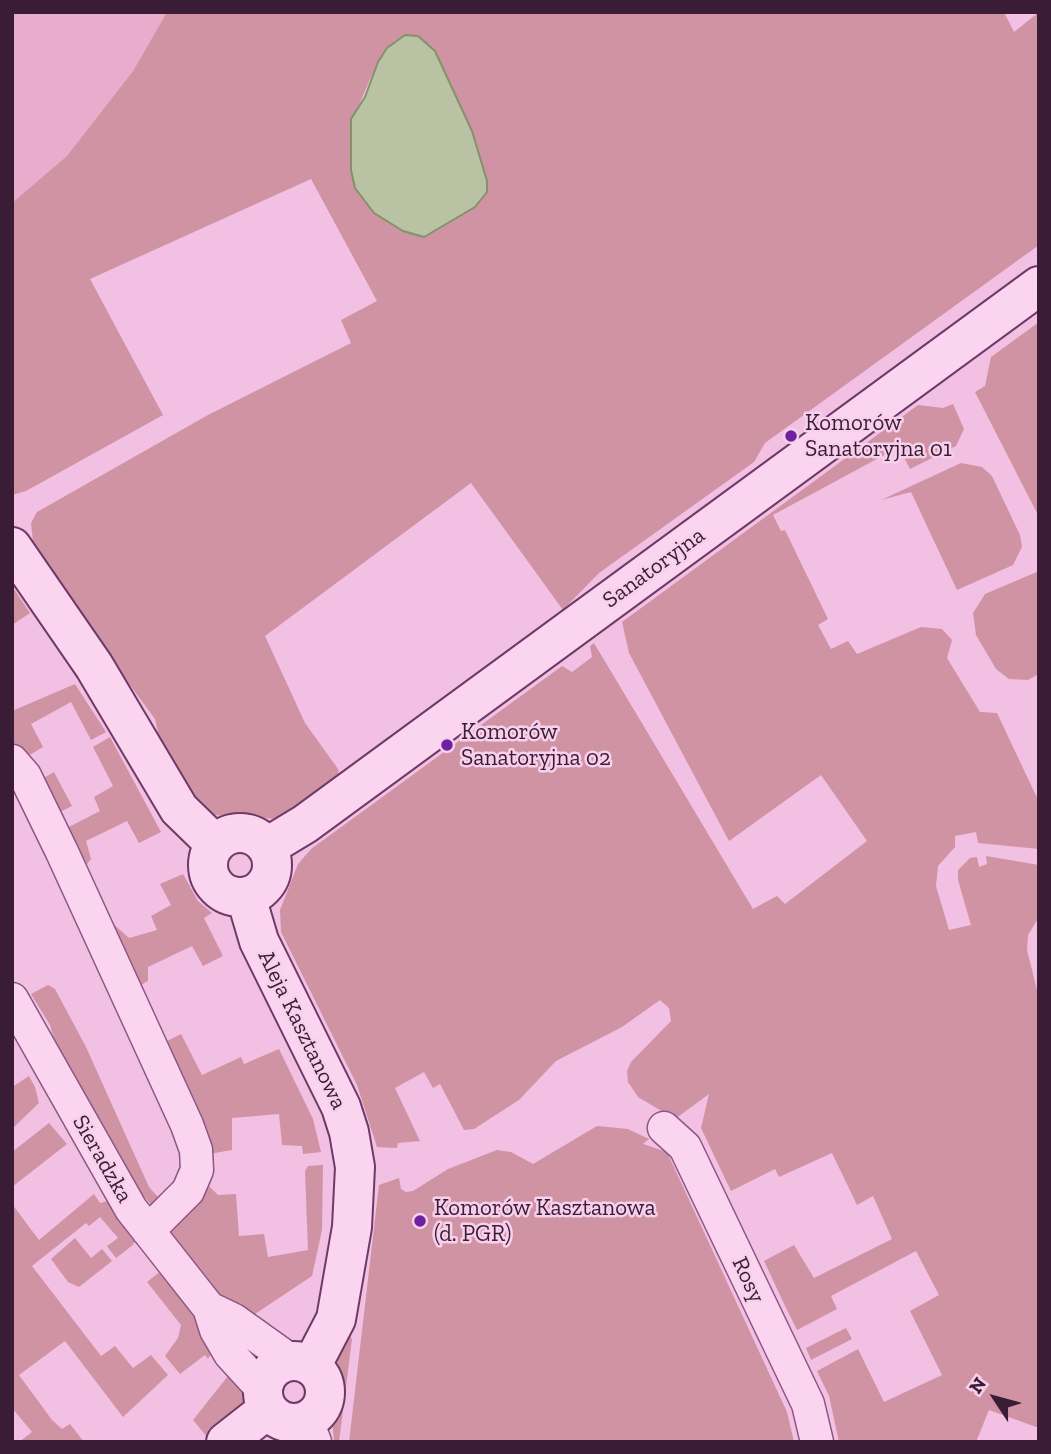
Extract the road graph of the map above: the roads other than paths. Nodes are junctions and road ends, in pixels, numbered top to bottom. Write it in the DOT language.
graph roads {
  1 [pos="1039,286"];
  2 [pos="12,547"];
  3 [pos="12,761"];
  4 [pos="215,844"];
  5 [pos="267,847"];
  6 [pos="246,898"];
  7 [pos="12,999"];
  8 [pos="664,1128"];
  9 [pos="148,1231"];
  10 [pos="209,1308"];
  11 [pos="301,1363"];
  12 [pos="265,1399"];
  13 [pos="311,1431"];
  14 [pos="226,1442"];
  15 [pos="817,1442"];
  1 -- 5 [label="street, Sanatoryjna"];
  2 -- 4 [label="street"];
  3 -- 9 [label="street"];
  4 -- 5 [label="street"];
  4 -- 6 [label="street"];
  5 -- 6 [label="street"];
  6 -- 11 [label="street, Aleja Kasztanowa"];
  7 -- 9 [label="street, Sieradzka"];
  8 -- 15 [label="street, Rosy"];
  9 -- 10 [label="street, Sieradzka"];
  10 -- 11 [label="street, Sieradzka"];
  10 -- 12 [label="street, Sieradzka"];
  11 -- 12 [label="street"];
  11 -- 13 [label="street"];
  12 -- 13 [label="street"];
  12 -- 14 [label="street"];
}
